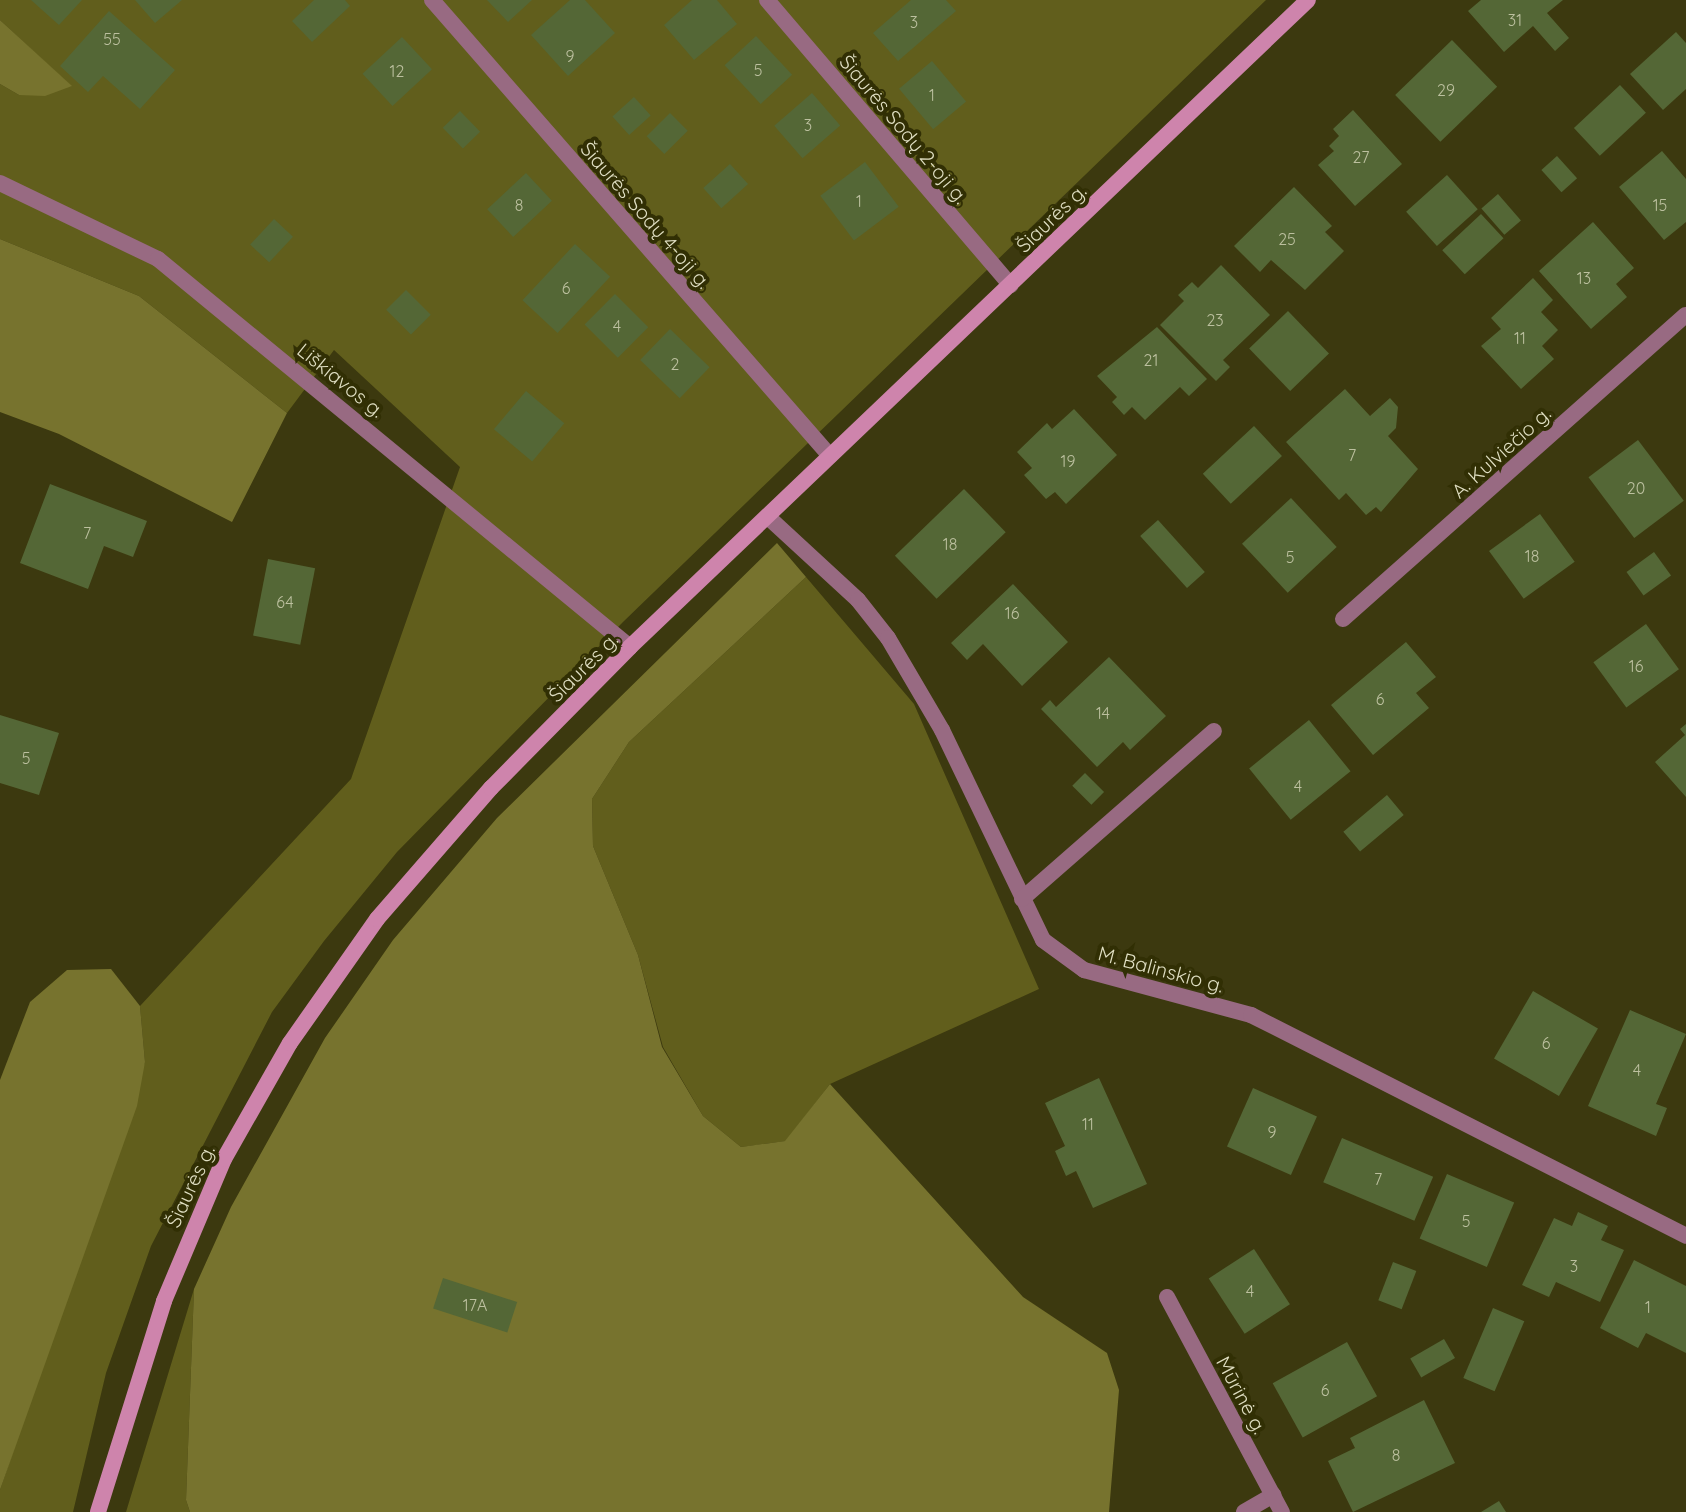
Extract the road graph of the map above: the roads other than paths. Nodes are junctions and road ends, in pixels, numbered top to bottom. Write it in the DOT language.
graph roads {
  1 [pos="432,0"];
  2 [pos="767,0"];
  3 [pos="1308,0"];
  4 [pos="0,183"];
  5 [pos="1010,285"];
  6 [pos="1686,315"];
  7 [pos="830,456"];
  8 [pos="768,517"];
  9 [pos="1343,619"];
  10 [pos="630,647"];
  11 [pos="1214,731"];
  12 [pos="1022,899"];
  13 [pos="1686,1236"];
  14 [pos="1167,1297"];
  15 [pos="1273,1495"];
  16 [pos="98,1512"];
  17 [pos="1244,1512"];
  18 [pos="1282,1512"];
  1 -- 7 [label="street, Šiaurės Sodų 4-oji g."];
  2 -- 5 [label="street, Šiaurės Sodų 2-oji g."];
  3 -- 5 [label="main road, Šiaurės g."];
  4 -- 10 [label="street, Liškiavos g."];
  5 -- 7 [label="main road, Šiaurės g."];
  6 -- 9 [label="street, A. Kulviečio g."];
  7 -- 8 [label="main road, Šiaurės g."];
  8 -- 10 [label="main road, Šiaurės g."];
  8 -- 12 [label="street, M. Balinskio g."];
  10 -- 16 [label="main road, Šiaurės g."];
  11 -- 12 [label="street"];
  12 -- 13 [label="street, M. Balinskio g."];
  14 -- 15 [label="street, Mūrinė g."];
  15 -- 17 [label="street"];
  15 -- 18 [label="street, Mūrinė g."];
}
